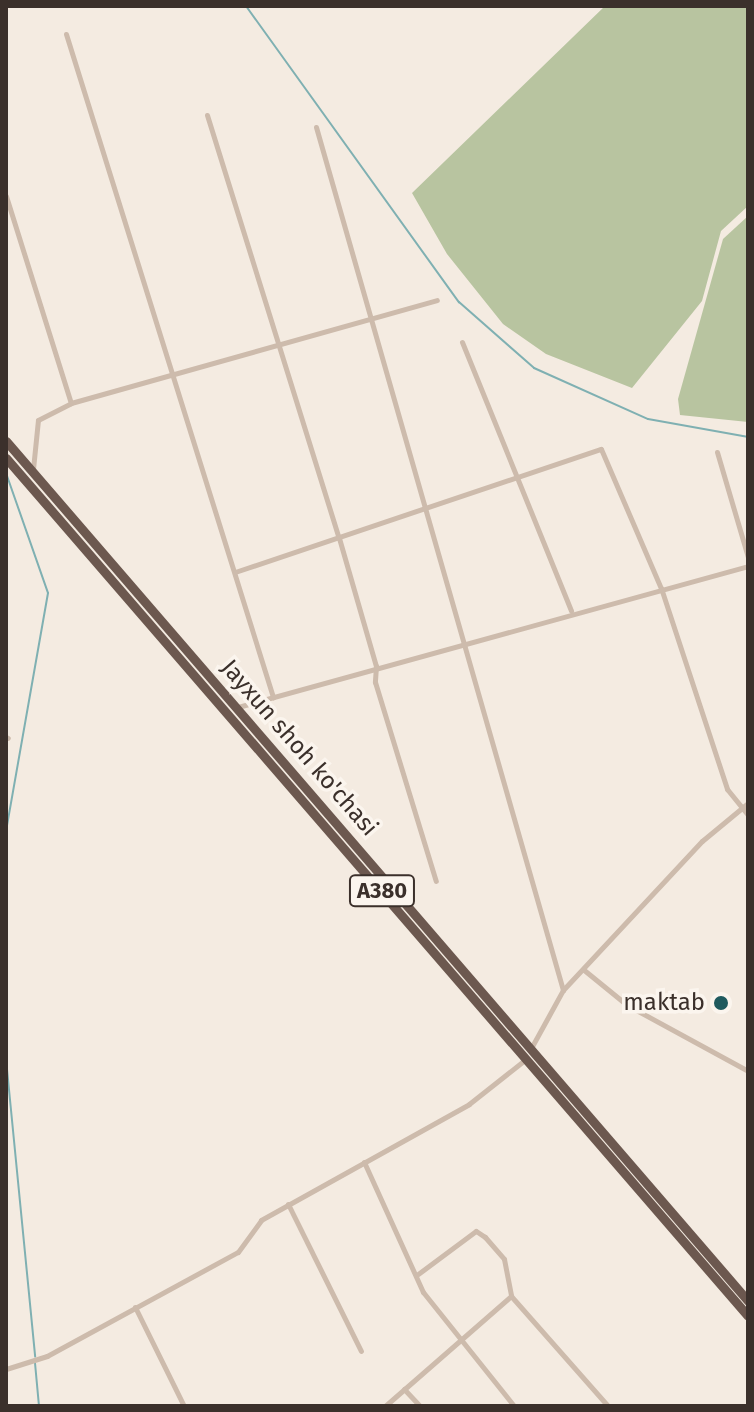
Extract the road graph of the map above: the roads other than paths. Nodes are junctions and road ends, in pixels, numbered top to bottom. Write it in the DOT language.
graph roads {
  1 [pos="66,34"];
  2 [pos="207,115"];
  3 [pos="316,127"];
  4 [pos="6,196"];
  5 [pos="437,300"];
  6 [pos="371,316"];
  7 [pos="279,342"];
  8 [pos="462,342"];
  9 [pos="173,375"];
  10 [pos="71,403"];
  11 [pos="6,441"];
  12 [pos="717,452"];
  13 [pos="6,458"];
  14 [pos="33,473"];
  15 [pos="515,479"];
  16 [pos="424,509"];
  17 [pos="339,538"];
  18 [pos="748,557"];
  19 [pos="748,566"];
  20 [pos="235,572"];
  21 [pos="661,588"];
  22 [pos="571,611"];
  23 [pos="467,643"];
  24 [pos="376,666"];
  25 [pos="273,697"];
  26 [pos="237,707"];
  27 [pos="748,803"];
  28 [pos="742,809"];
  29 [pos="748,815"];
  30 [pos="436,881"];
  31 [pos="584,970"];
  32 [pos="563,990"];
  33 [pos="528,1053"];
  34 [pos="748,1071"];
  35 [pos="364,1162"];
  36 [pos="288,1204"];
  37 [pos="418,1274"];
  38 [pos="511,1296"];
  39 [pos="748,1301"];
  40 [pos="135,1307"];
  41 [pos="748,1316"];
  42 [pos="458,1342"];
  43 [pos="361,1351"];
  44 [pos="6,1369"];
  45 [pos="404,1389"];
  46 [pos="184,1406"];
  47 [pos="385,1406"];
  48 [pos="420,1406"];
  49 [pos="514,1406"];
  50 [pos="608,1406"];
  1 -- 9 [label="street"];
  2 -- 7 [label="street"];
  3 -- 6 [label="street"];
  4 -- 10 [label="street"];
  5 -- 6 [label="street"];
  6 -- 7 [label="street"];
  6 -- 16 [label="street"];
  7 -- 9 [label="street"];
  7 -- 17 [label="street"];
  8 -- 15 [label="street"];
  9 -- 10 [label="street"];
  9 -- 20 [label="street"];
  10 -- 14 [label="street"];
  11 -- 14 [label="highway, Jayxun shoh ko'chasi / A380"];
  12 -- 18 [label="street"];
  13 -- 33 [label="highway, Jayxun shoh ko'chasi / A380"];
  14 -- 26 [label="highway, Jayxun shoh ko'chasi / A380"];
  15 -- 16 [label="street"];
  15 -- 21 [label="street"];
  15 -- 22 [label="street"];
  16 -- 17 [label="street"];
  16 -- 23 [label="street"];
  17 -- 20 [label="street"];
  17 -- 24 [label="street"];
  19 -- 21 [label="street"];
  20 -- 25 [label="street"];
  21 -- 22 [label="street"];
  21 -- 28 [label="street"];
  22 -- 23 [label="street"];
  23 -- 24 [label="street"];
  23 -- 32 [label="street"];
  24 -- 25 [label="street"];
  24 -- 30 [label="street"];
  25 -- 26 [label="street"];
  26 -- 33 [label="highway, Jayxun shoh ko'chasi / A380"];
  27 -- 28 [label="street"];
  28 -- 29 [label="street"];
  28 -- 31 [label="street"];
  31 -- 32 [label="street"];
  31 -- 34 [label="street"];
  32 -- 33 [label="street"];
  33 -- 35 [label="street"];
  33 -- 39 [label="highway, Jayxun shoh ko'chasi / A380"];
  33 -- 41 [label="highway, Jayxun shoh ko'chasi / A380"];
  35 -- 36 [label="street"];
  35 -- 37 [label="street"];
  36 -- 40 [label="street"];
  36 -- 43 [label="street"];
  37 -- 38 [label="street"];
  37 -- 42 [label="street"];
  38 -- 42 [label="street"];
  38 -- 50 [label="street"];
  40 -- 44 [label="street"];
  40 -- 46 [label="street"];
  42 -- 45 [label="street"];
  42 -- 49 [label="street"];
  45 -- 47 [label="street"];
  45 -- 48 [label="street"];
}
